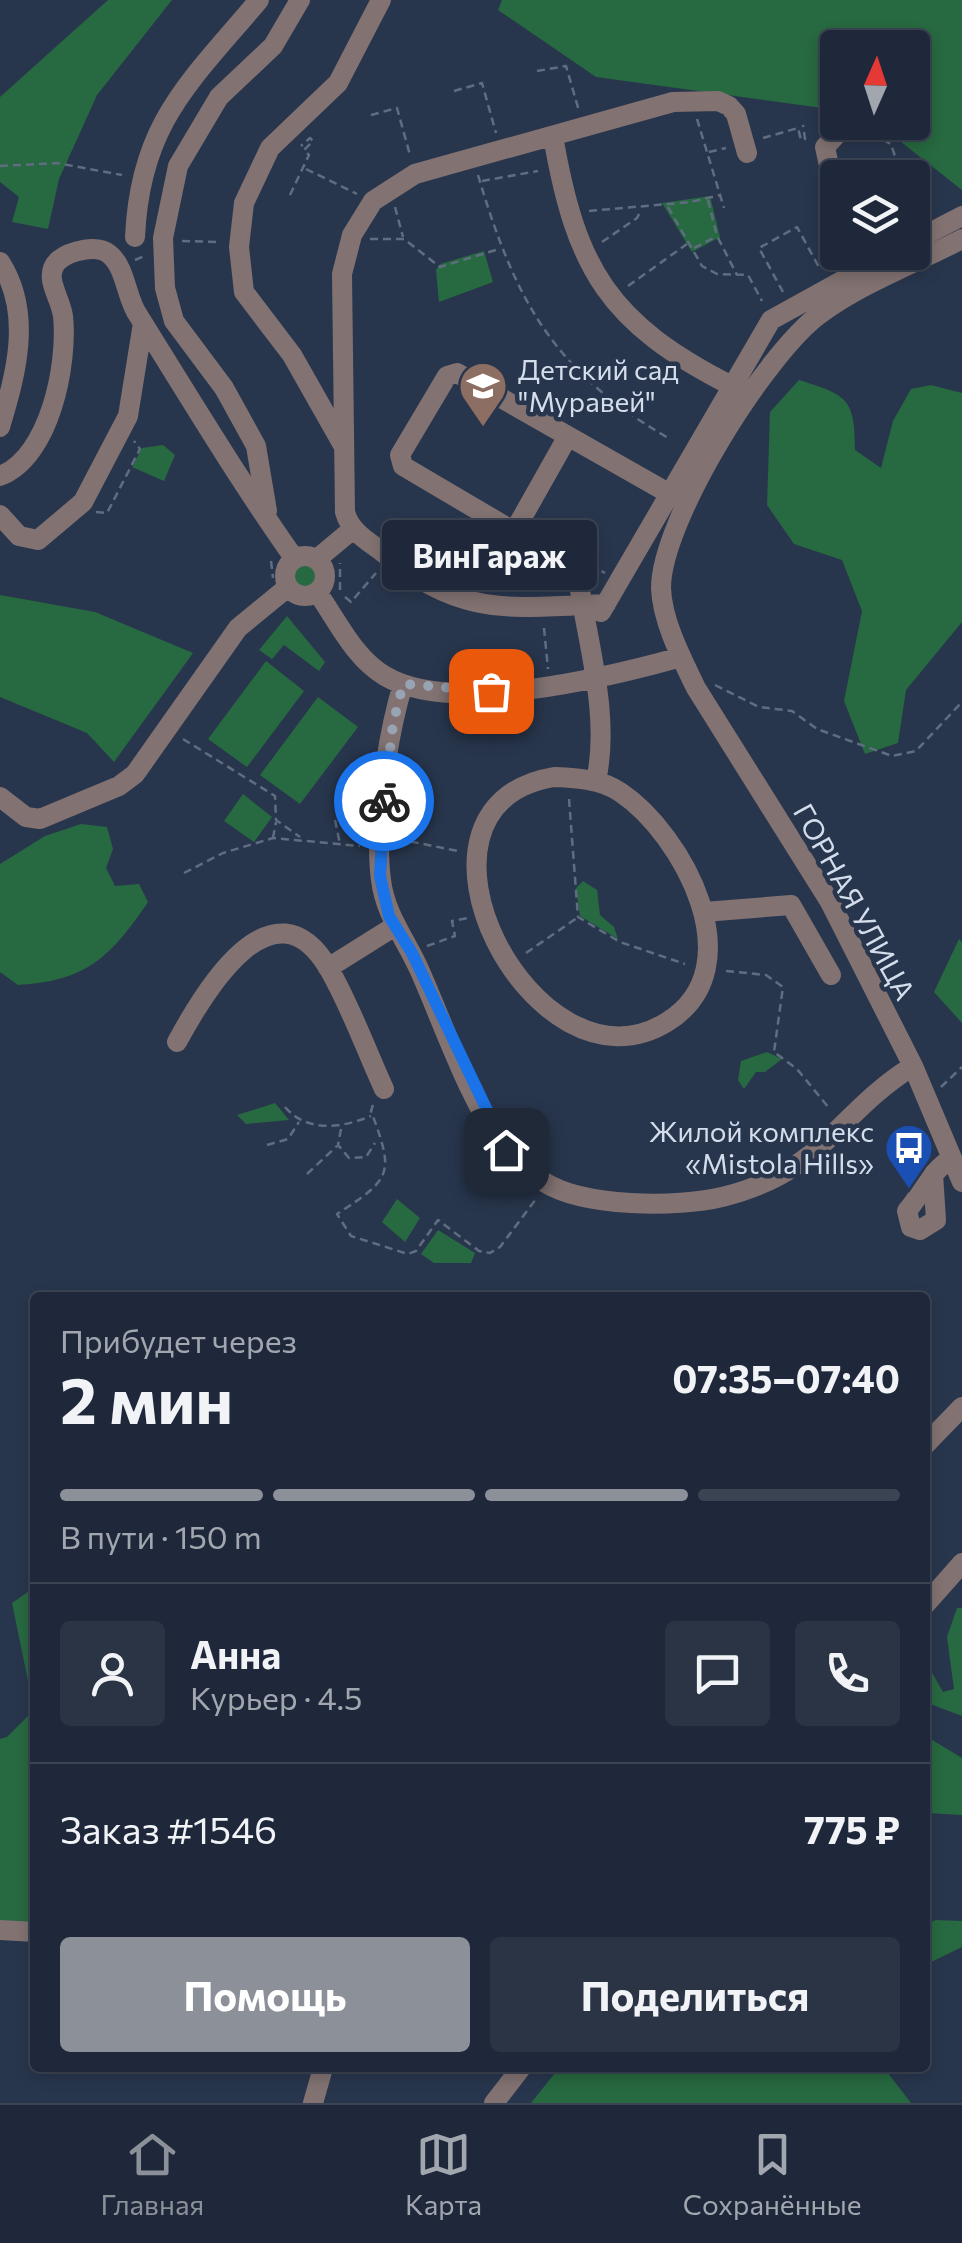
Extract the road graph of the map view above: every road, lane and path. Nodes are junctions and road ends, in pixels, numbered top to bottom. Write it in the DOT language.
graph roads {
  1 [pos="259,0"];
  2 [pos="300,0"];
  3 [pos="381,0"];
  4 [pos="537,70"];
  5 [pos="454,91"];
  6 [pos="576,100"];
  7 [pos="684,113"];
  8 [pos="371,115"];
  9 [pos="803,125"];
  10 [pos="790,130"];
  11 [pos="553,136"];
  12 [pos="293,139"];
  13 [pos="497,139"];
  14 [pos="883,140"];
  15 [pos="746,153"];
  16 [pos="896,160"];
  17 [pos="412,162"];
  18 [pos="0,166"];
  19 [pos="303,167"];
  20 [pos="476,169"];
  21 [pos="545,170"];
  22 [pos="140,178"];
  23 [pos="480,181"];
  24 [pos="290,195"];
  25 [pos="720,195"];
  26 [pos="363,196"];
  27 [pos="707,198"];
  28 [pos="392,199"];
  29 [pos="668,205"];
  30 [pos="642,208"];
  31 [pos="724,208"];
  32 [pos="576,211"];
  33 [pos="962,216"];
  34 [pos="930,233"];
  35 [pos="717,236"];
  36 [pos="135,237"];
  37 [pos="962,238"];
  38 [pos="362,239"];
  39 [pos="404,239"];
  40 [pos="186,241"];
  41 [pos="230,243"];
  42 [pos="689,243"];
  43 [pos="500,249"];
  44 [pos="590,249"];
  45 [pos="693,249"];
  46 [pos="0,262"];
  47 [pos="847,270"];
  48 [pos="861,270"];
  49 [pos="737,274"];
  50 [pos="824,277"];
  51 [pos="848,277"];
  52 [pos="619,292"];
  53 [pos="786,298"];
  54 [pos="766,309"];
  55 [pos="142,323"];
  56 [pos="732,386"];
  57 [pos="0,427"];
  58 [pos="568,436"];
  59 [pos="670,439"];
  60 [pos="344,447"];
  61 [pos="0,476"];
  62 [pos="670,494"];
  63 [pos="0,515"];
  64 [pos="268,518"];
  65 [pos="352,529"];
  66 [pos="514,530"];
  67 [pos="284,556"];
  68 [pos="325,557"];
  69 [pos="539,564"];
  70 [pos="381,566"];
  71 [pos="564,586"];
  72 [pos="283,590"];
  73 [pos="327,595"];
  74 [pos="343,596"];
  75 [pos="606,604"];
  76 [pos="582,605"];
  77 [pos="543,616"];
  78 [pos="587,637"];
  79 [pos="681,658"];
  80 [pos="548,675"];
  81 [pos="594,680"];
  82 [pos="403,684"];
  83 [pos="704,684"];
  84 [pos="962,702"];
  85 [pos="182,738"];
  86 [pos="596,782"];
  87 [pos="0,797"];
  88 [pos="570,802"];
  89 [pos="276,820"];
  90 [pos="335,820"];
  91 [pos="273,838"];
  92 [pos="302,839"];
  93 [pos="395,839"];
  94 [pos="340,846"];
  95 [pos="364,846"];
  96 [pos="460,852"];
  97 [pos="184,873"];
  98 [pos="704,912"];
  99 [pos="468,918"];
  100 [pos="578,918"];
  101 [pos="395,926"];
  102 [pos="425,946"];
  103 [pos="529,950"];
  104 [pos="688,964"];
  105 [pos="328,968"];
  106 [pos="731,971"];
  107 [pos="831,975"];
  108 [pos="177,1042"];
  109 [pos="913,1066"];
  110 [pos="962,1066"];
  111 [pos="382,1094"];
  112 [pos="934,1096"];
  113 [pos="285,1107"];
  114 [pos="834,1113"];
  115 [pos="372,1115"];
  116 [pos="299,1120"];
  117 [pos="342,1128"];
  118 [pos="375,1143"];
  119 [pos="267,1144"];
  120 [pos="338,1145"];
  121 [pos="952,1158"];
  122 [pos="307,1174"];
  123 [pos="933,1174"];
  124 [pos="962,1182"];
  125 [pos="537,1198"];
  126 [pos="962,1407"];
  127 [pos="930,1440"];
  128 [pos="962,1563"];
  129 [pos="930,1591"];
  130 [pos="0,1930"];
  131 [pos="30,1932"];
  132 [pos="323,2072"];
  133 [pos="518,2072"];
  134 [pos="312,2103"];
  135 [pos="494,2103"];
  1 -- 22 [label="street"];
  2 -- 64 [label="street"];
  3 -- 60 [label="street"];
  4 -- 6 [label="path"];
  5 -- 13 [label="path"];
  7 -- 25 [label="path"];
  8 -- 17 [label="path"];
  9 -- 10 [label="path"];
  11 -- 15 [label="street"];
  11 -- 56 [label="street"];
  11 -- 60 [label="street"];
  12 -- 19 [label="path"];
  14 -- 16 [label="path"];
  18 -- 22 [label="path"];
  19 -- 24 [label="path"];
  19 -- 26 [label="path"];
  20 -- 23 [label="path"];
  21 -- 23 [label="path"];
  22 -- 36 [label="street"];
  23 -- 43 [label="path"];
  25 -- 27 [label="path"];
  25 -- 31 [label="path"];
  27 -- 29 [label="path"];
  27 -- 35 [label="path"];
  28 -- 39 [label="path"];
  29 -- 30 [label="path"];
  29 -- 42 [label="path"];
  30 -- 32 [label="path"];
  30 -- 44 [label="path"];
  33 -- 34 [label="street"];
  35 -- 45 [label="path"];
  35 -- 49 [label="path"];
  37 -- 79 [label="street, ГОРНАЯ УЛИЦА"];
  38 -- 39 [label="path"];
  39 -- 43 [label="path"];
  40 -- 41 [label="path"];
  42 -- 45 [label="path"];
  42 -- 52 [label="path"];
  43 -- 59 [label="path"];
  45 -- 49 [label="path"];
  46 -- 57 [label="street"];
  47 -- 51 [label="street"];
  48 -- 51 [label="street"];
  49 -- 54 [label="path"];
  50 -- 53 [label="path"];
  51 -- 56 [label="street"];
  55 -- 61 [label="street"];
  55 -- 63 [label="street"];
  55 -- 64 [label="street"];
  56 -- 62 [label="street"];
  58 -- 62 [label="street"];
  58 -- 66 [label="street"];
  58 -- 66 [label="street"];
  60 -- 65 [label="street"];
  62 -- 75 [label="street"];
  64 -- 67 [label="street"];
  65 -- 68 [label="street"];
  65 -- 76 [label="street"];
  66 -- 76 [label="street"];
  67 -- 68 [label="street"];
  67 -- 72 [label="street"];
  67 -- 72 [label="path"];
  68 -- 73 [label="street"];
  68 -- 73 [label="path"];
  69 -- 71 [label="path"];
  70 -- 74 [label="path"];
  72 -- 73 [label="street"];
  72 -- 87 [label="street"];
  73 -- 82 [label="street"];
  75 -- 76 [label="street"];
  75 -- 78 [label="street"];
  76 -- 78 [label="street"];
  77 -- 80 [label="path"];
  78 -- 81 [label="street"];
  79 -- 81 [label="street"];
  79 -- 109 [label="street, ГОРНАЯ УЛИЦА"];
  81 -- 82 [label="street"];
  81 -- 86 [label="street"];
  82 -- 101 [label="street"];
  83 -- 84 [label="path"];
  85 -- 89 [label="path"];
  86 -- 98 [label="street"];
  86 -- 98 [label="street"];
  88 -- 100 [label="path"];
  89 -- 91 [label="path"];
  89 -- 92 [label="path"];
  90 -- 94 [label="path"];
  91 -- 92 [label="path"];
  91 -- 97 [label="path"];
  92 -- 94 [label="path"];
  93 -- 96 [label="path"];
  94 -- 95 [label="path"];
  98 -- 107 [label="street"];
  99 -- 102 [label="path"];
  100 -- 103 [label="path"];
  100 -- 104 [label="path"];
  101 -- 105 [label="street"];
  101 -- 109 [label="street"];
  105 -- 108 [label="street"];
  105 -- 111 [label="street"];
  106 -- 114 [label="path"];
  109 -- 121 [label="street, ГОРНАЯ УЛИЦА"];
  110 -- 112 [label="path"];
  111 -- 115 [label="path"];
  113 -- 116 [label="path"];
  115 -- 117 [label="path"];
  115 -- 125 [label="path"];
  116 -- 117 [label="path"];
  116 -- 119 [label="path"];
  117 -- 120 [label="path"];
  118 -- 120 [label="path"];
  120 -- 122 [label="path"];
  121 -- 123 [label="street"];
  121 -- 124 [label="street, ГОРНАЯ УЛИЦА"];
  126 -- 127 [label="street"];
  128 -- 129 [label="street"];
  130 -- 131 [label="street"];
  132 -- 134 [label="street"];
  133 -- 135 [label="street"];
}
